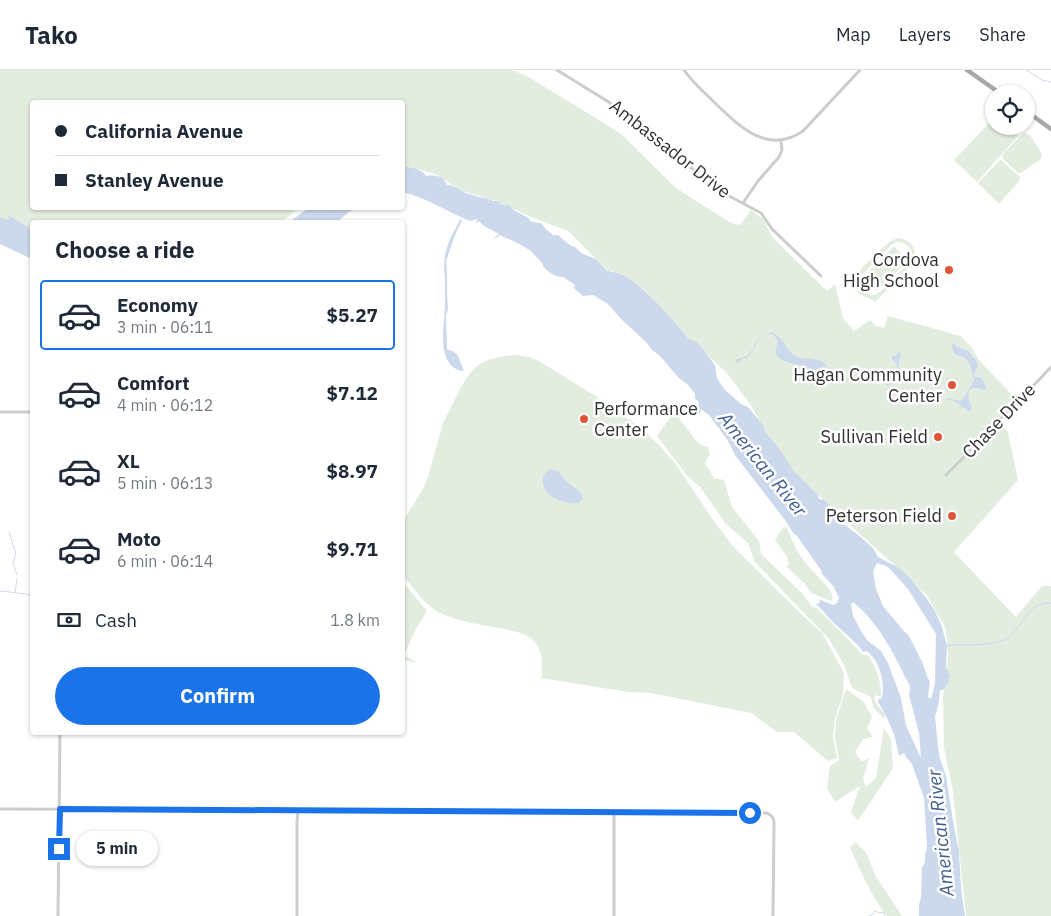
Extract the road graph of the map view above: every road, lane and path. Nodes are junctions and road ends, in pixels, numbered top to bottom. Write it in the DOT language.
graph roads {
  1 [pos="556,70"];
  2 [pos="684,70"];
  3 [pos="860,70"];
  4 [pos="966,70"];
  5 [pos="988,85"];
  6 [pos="1035,117"];
  7 [pos="1051,129"];
  8 [pos="781,140"];
  9 [pos="743,203"];
  10 [pos="821,276"];
  11 [pos="1051,367"];
  12 [pos="0,412"];
  13 [pos="30,412"];
  14 [pos="946,475"];
  15 [pos="60,735"];
  16 [pos="0,808"];
  17 [pos="60,809"];
  18 [pos="298,810"];
  19 [pos="614,811"];
  20 [pos="58,916"];
  21 [pos="297,916"];
  22 [pos="614,916"];
  23 [pos="773,916"];
  1 -- 9 [label="street, Ambassador Drive"];
  2 -- 8 [label="street"];
  3 -- 8 [label="street"];
  4 -- 5 [label="main road"];
  6 -- 7 [label="main road"];
  8 -- 9 [label="street"];
  9 -- 10 [label="street, Ambassador Drive"];
  11 -- 14 [label="street, Chase Drive"];
  12 -- 13 [label="street"];
  15 -- 17 [label="street"];
  16 -- 17 [label="street"];
  17 -- 18 [label="street"];
  17 -- 20 [label="street"];
  18 -- 19 [label="street"];
  18 -- 21 [label="street"];
  19 -- 22 [label="street"];
  19 -- 23 [label="street"];
}
